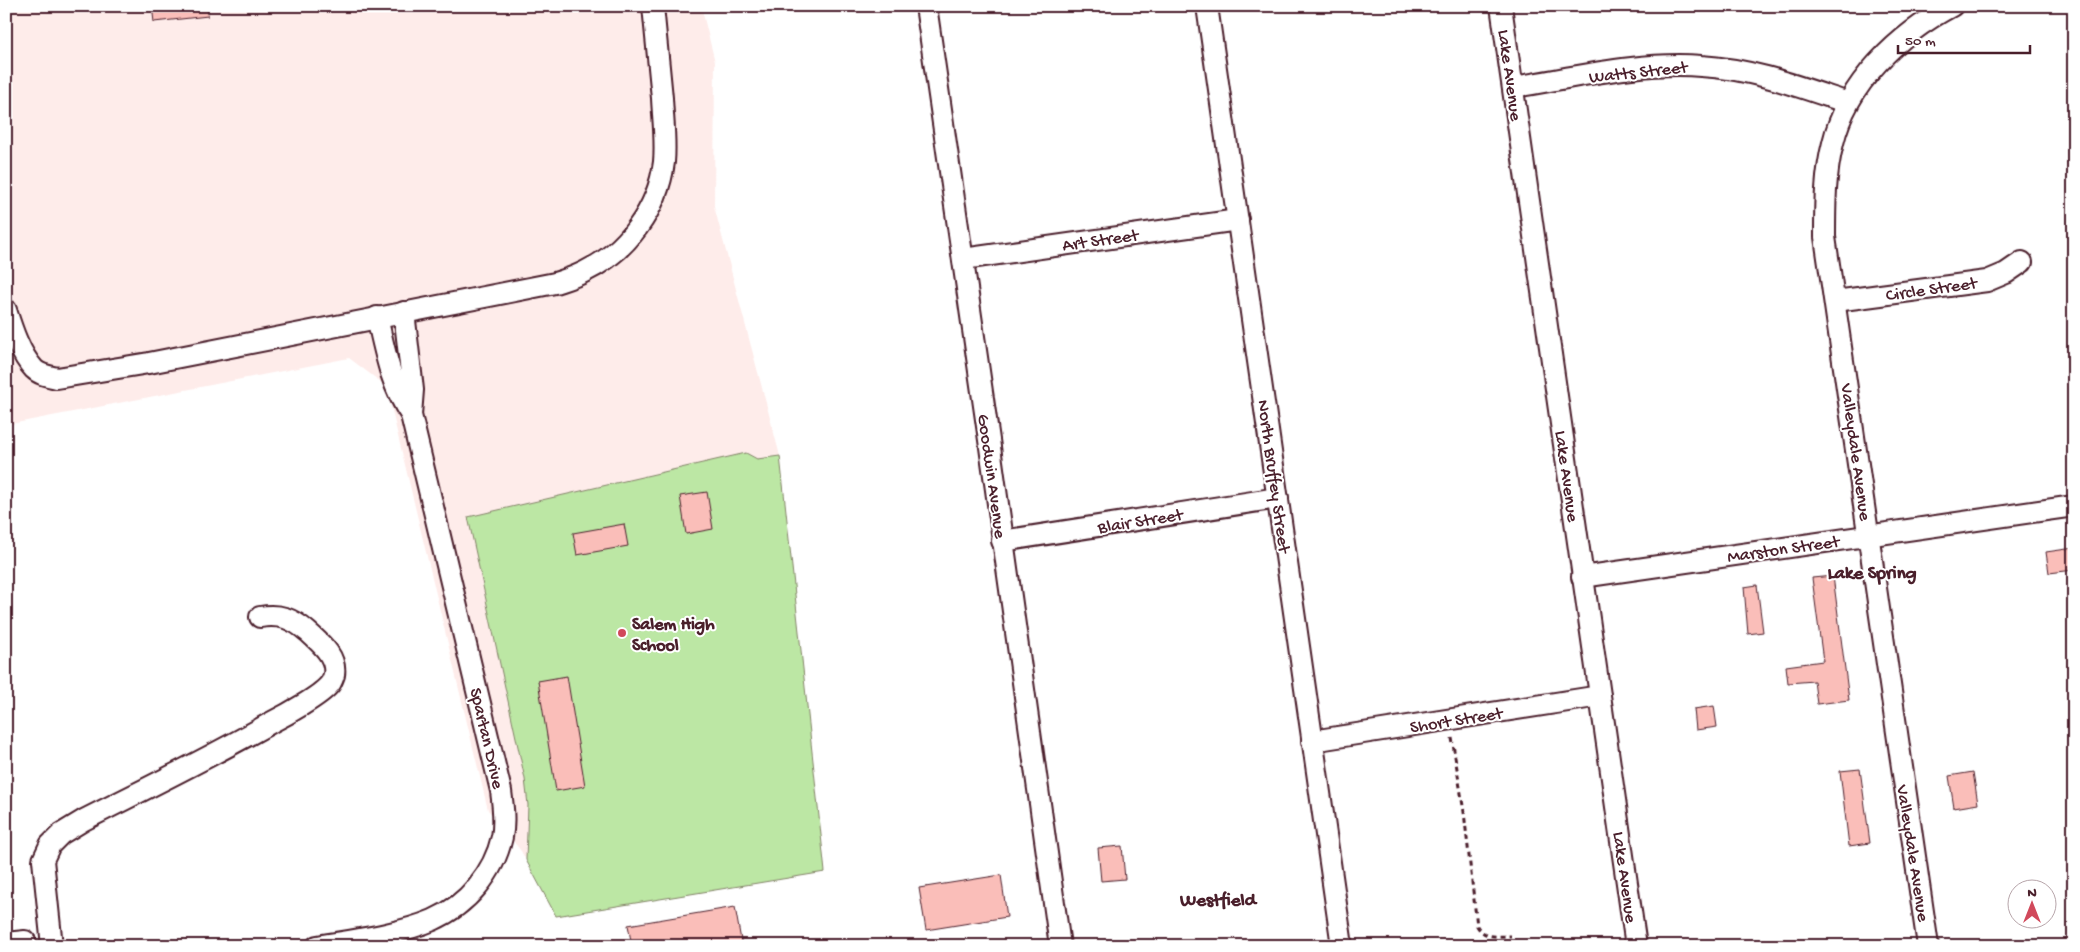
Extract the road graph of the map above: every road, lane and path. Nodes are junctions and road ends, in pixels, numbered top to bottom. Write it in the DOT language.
graph roads {
  1 [pos="653,6"];
  2 [pos="926,6"];
  3 [pos="1207,6"];
  4 [pos="1501,6"];
  5 [pos="1952,6"];
  6 [pos="1513,87"];
  7 [pos="1848,103"];
  8 [pos="1238,220"];
  9 [pos="962,259"];
  10 [pos="2022,262"];
  11 [pos="1835,301"];
  12 [pos="6,310"];
  13 [pos="404,312"];
  14 [pos="376,318"];
  15 [pos="411,415"];
  16 [pos="1278,498"];
  17 [pos="2074,506"];
  18 [pos="1868,535"];
  19 [pos="1002,541"];
  20 [pos="1582,578"];
  21 [pos="260,617"];
  22 [pos="1600,696"];
  23 [pos="1449,720"];
  24 [pos="1312,741"];
  25 [pos="1511,936"];
  26 [pos="52,946"];
  27 [pos="317,946"];
  28 [pos="1060,946"];
  29 [pos="1342,946"];
  30 [pos="1636,946"];
  31 [pos="1928,946"];
  1 -- 13 [label="street"];
  2 -- 9 [label="street, Goodwin Avenue"];
  3 -- 8 [label="street, North Bruffey Street"];
  4 -- 6 [label="street, Lake Avenue"];
  5 -- 7 [label="street, Valleydale Avenue"];
  6 -- 7 [label="street, Watts Street"];
  6 -- 20 [label="street, Lake Avenue"];
  7 -- 11 [label="street, Valleydale Avenue"];
  8 -- 9 [label="street, Art Street"];
  8 -- 16 [label="street, North Bruffey Street"];
  9 -- 19 [label="street, Goodwin Avenue"];
  10 -- 11 [label="street, Circle Street"];
  11 -- 18 [label="street, Valleydale Avenue"];
  12 -- 14 [label="street"];
  13 -- 14 [label="street"];
  13 -- 15 [label="street"];
  14 -- 15 [label="street"];
  15 -- 27 [label="street, Spartan Drive"];
  16 -- 19 [label="street, Blair Street"];
  16 -- 24 [label="street, North Bruffey Street"];
  17 -- 18 [label="street, Marston Street"];
  18 -- 20 [label="street, Marston Street"];
  18 -- 31 [label="street, Valleydale Avenue"];
  19 -- 28 [label="street, Goodwin Avenue"];
  20 -- 22 [label="street, Lake Avenue"];
  21 -- 26 [label="street"];
  22 -- 23 [label="street, Short Street"];
  22 -- 30 [label="street, Lake Avenue"];
  23 -- 24 [label="street, Short Street"];
  23 -- 25 [label="path"];
  24 -- 29 [label="street, North Bruffey Street"];
}
